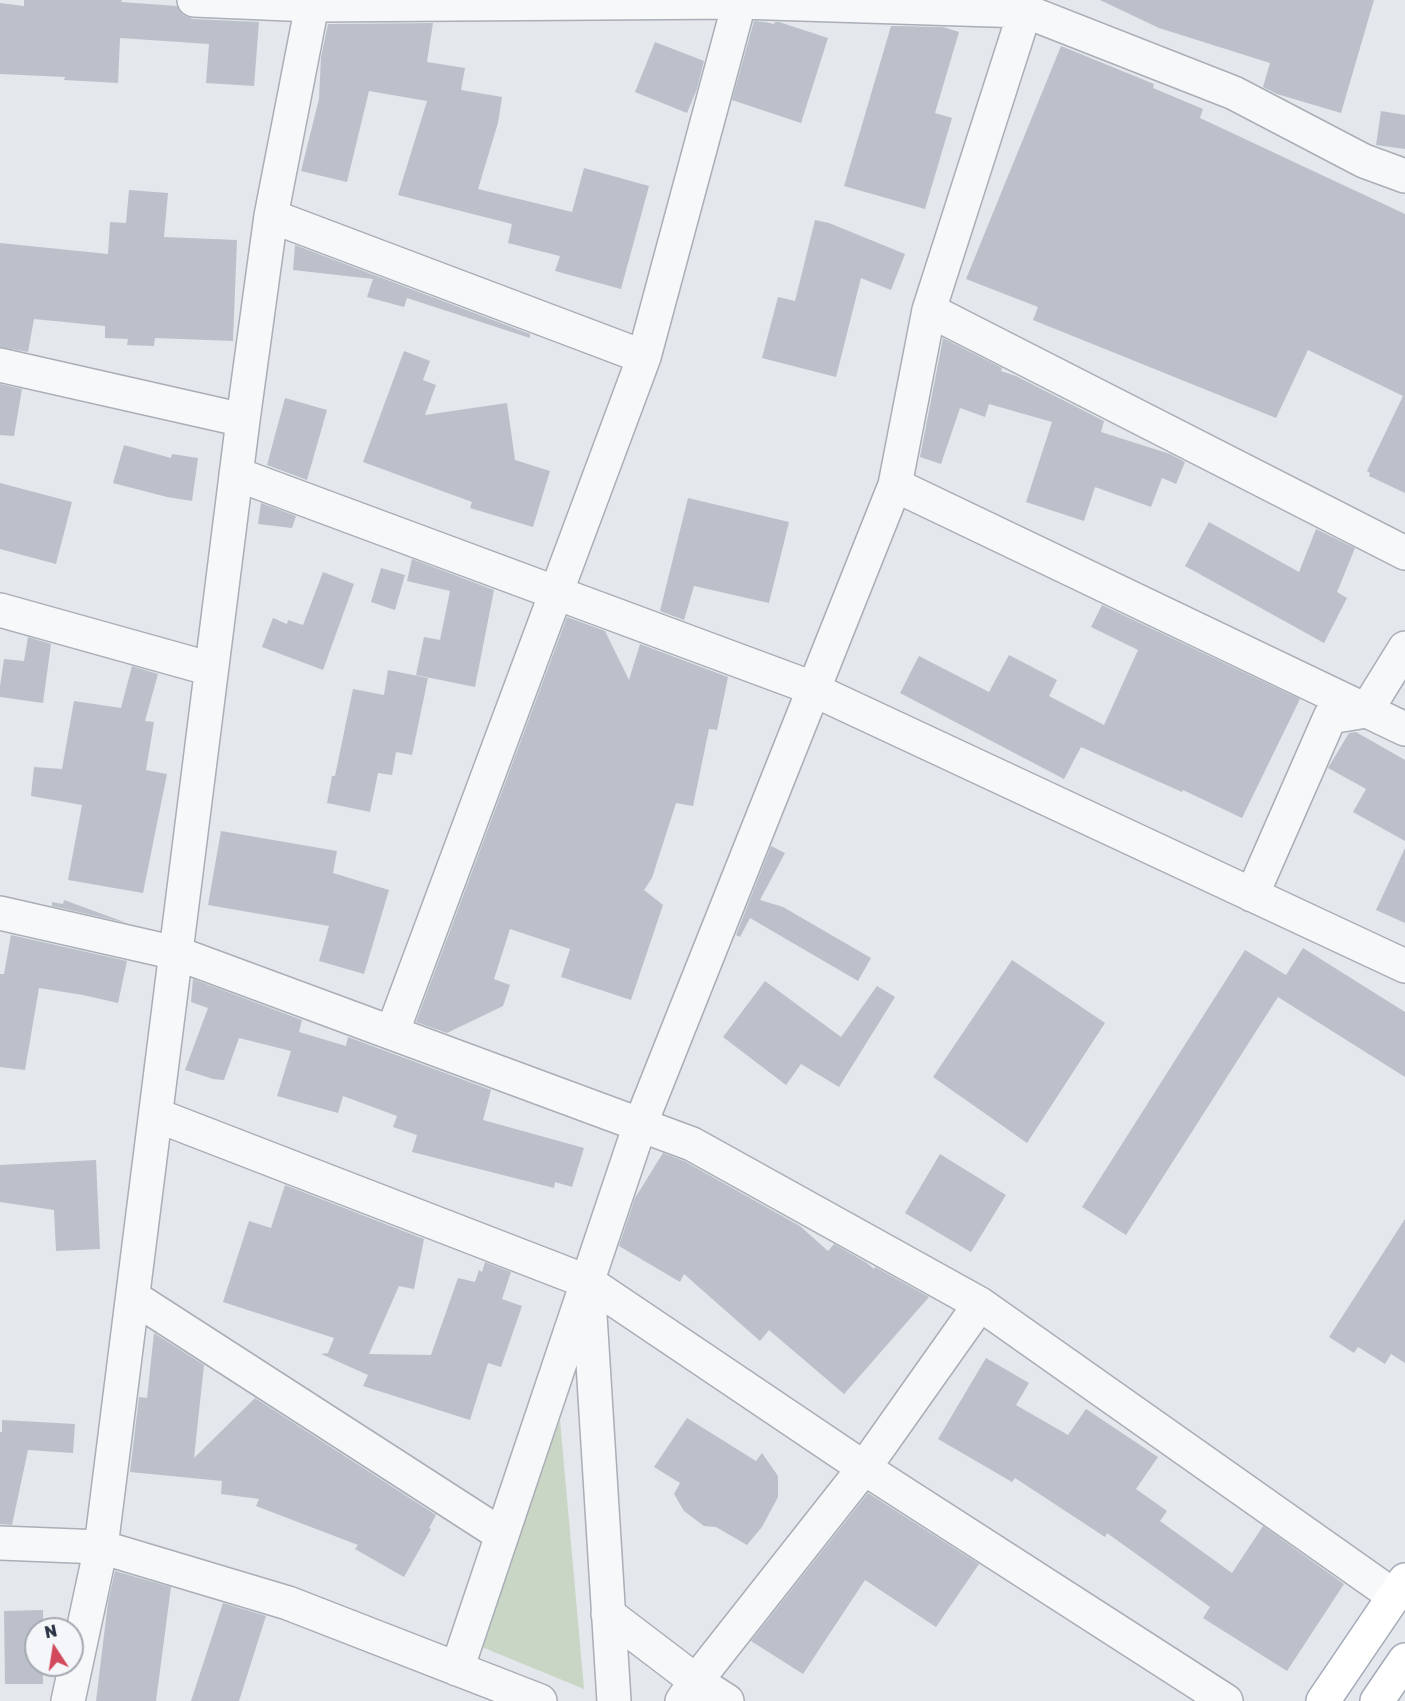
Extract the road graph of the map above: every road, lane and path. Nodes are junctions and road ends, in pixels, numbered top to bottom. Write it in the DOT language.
graph roads {
  1 [pos="194,0"];
  2 [pos="739,1"];
  3 [pos="312,3"];
  4 [pos="1025,11"];
  5 [pos="1405,177"];
  6 [pos="271,216"];
  7 [pos="929,310"];
  8 [pos="644,357"];
  9 [pos="0,365"];
  10 [pos="243,420"];
  11 [pos="236,474"];
  12 [pos="895,485"];
  13 [pos="1405,554"];
  14 [pos="556,593"];
  15 [pos="0,610"];
  16 [pos="1405,648"];
  17 [pos="212,669"];
  18 [pos="813,690"];
  19 [pos="1366,711"];
  20 [pos="1405,729"];
  21 [pos="1252,895"];
  22 [pos="0,913"];
  23 [pos="176,953"];
  24 [pos="1405,966"];
  25 [pos="392,1033"];
  26 [pos="156,1115"];
  27 [pos="640,1125"];
  28 [pos="588,1282"];
  29 [pos="133,1297"];
  30 [pos="980,1304"];
  31 [pos="864,1468"];
  32 [pos="502,1535"];
  33 [pos="0,1543"];
  34 [pos="101,1547"];
  35 [pos="1400,1588"];
  36 [pos="608,1614"];
  37 [pos="1405,1659"];
  38 [pos="457,1669"];
  39 [pos="689,1691"];
  40 [pos="68,1701"];
  41 [pos="540,1701"];
  42 [pos="614,1701"];
  43 [pos="727,1701"];
  44 [pos="1226,1701"];
  45 [pos="1323,1701"];
  46 [pos="1377,1701"];
  1 -- 3 [label="street"];
  2 -- 3 [label="street"];
  2 -- 4 [label="street"];
  2 -- 8 [label="street"];
  3 -- 6 [label="street"];
  4 -- 5 [label="street"];
  4 -- 7 [label="street"];
  6 -- 8 [label="street"];
  6 -- 10 [label="street"];
  7 -- 12 [label="street"];
  7 -- 13 [label="street"];
  8 -- 14 [label="street"];
  9 -- 10 [label="street"];
  10 -- 11 [label="street"];
  11 -- 14 [label="street"];
  11 -- 17 [label="street"];
  12 -- 18 [label="street"];
  12 -- 19 [label="street"];
  14 -- 18 [label="street"];
  14 -- 25 [label="street"];
  15 -- 17 [label="street"];
  16 -- 19 [label="street"];
  17 -- 23 [label="street"];
  18 -- 21 [label="street"];
  18 -- 27 [label="street"];
  19 -- 20 [label="street"];
  19 -- 21 [label="street"];
  21 -- 24 [label="street"];
  22 -- 23 [label="street"];
  23 -- 25 [label="street"];
  23 -- 26 [label="street"];
  25 -- 27 [label="street"];
  26 -- 28 [label="street"];
  26 -- 29 [label="street"];
  27 -- 28 [label="street"];
  27 -- 30 [label="street"];
  28 -- 31 [label="street"];
  28 -- 32 [label="street"];
  28 -- 36 [label="street"];
  29 -- 32 [label="street"];
  29 -- 34 [label="street"];
  30 -- 31 [label="street"];
  30 -- 35 [label="street"];
  31 -- 39 [label="street"];
  31 -- 44 [label="street"];
  32 -- 38 [label="street"];
  33 -- 34 [label="street"];
  34 -- 38 [label="street"];
  34 -- 40 [label="street"];
  35 -- 45 [label="main road"];
  36 -- 39 [label="street"];
  36 -- 42 [label="street"];
  37 -- 46 [label="main road"];
  38 -- 41 [label="street"];
  39 -- 43 [label="street"];
}
